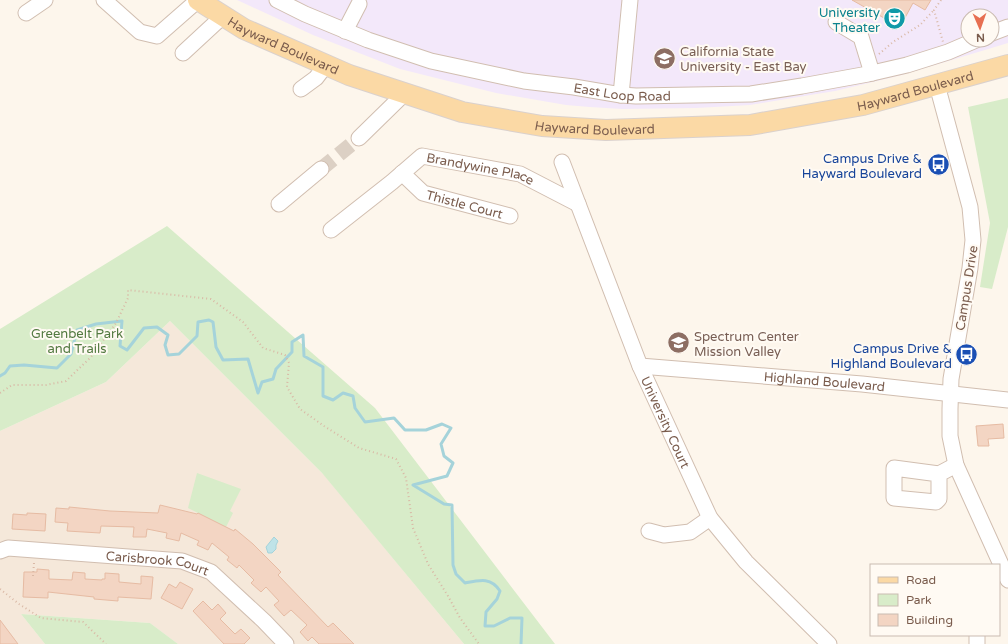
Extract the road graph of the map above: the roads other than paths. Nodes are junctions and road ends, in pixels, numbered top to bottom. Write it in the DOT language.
graph roads {
  1 [pos="45,0"];
  2 [pos="104,0"];
  3 [pos="198,0"];
  4 [pos="277,0"];
  5 [pos="630,0"];
  6 [pos="359,4"];
  7 [pos="26,13"];
  8 [pos="224,16"];
  9 [pos="836,22"];
  10 [pos="345,31"];
  11 [pos="960,46"];
  12 [pos="183,53"];
  13 [pos="326,65"];
  14 [pos="1008,65"];
  15 [pos="872,73"];
  16 [pos="937,85"];
  17 [pos="301,89"];
  18 [pos="404,94"];
  19 [pos="621,95"];
  20 [pos="359,138"];
  21 [pos="562,162"];
  22 [pos="321,169"];
  23 [pos="402,173"];
  24 [pos="279,204"];
  25 [pos="578,204"];
  26 [pos="510,216"];
  27 [pos="331,230"];
  28 [pos="640,366"];
  29 [pos="950,393"];
  30 [pos="1008,400"];
  31 [pos="956,465"];
  32 [pos="939,474"];
  33 [pos="710,518"];
  34 [pos="649,531"];
  35 [pos="0,551"];
  36 [pos="1008,580"];
  37 [pos="286,644"];
  38 [pos="829,644"];
  1 -- 7 [label="street"];
  2 -- 3 [label="street"];
  3 -- 8 [label="main road, Hayward Boulevard"];
  4 -- 10 [label="street, East Loop Road"];
  5 -- 19 [label="street"];
  6 -- 10 [label="street"];
  8 -- 12 [label="street"];
  8 -- 13 [label="main road, Hayward Boulevard"];
  9 -- 15 [label="street"];
  10 -- 19 [label="street, East Loop Road"];
  11 -- 15 [label="street, East Loop Road"];
  13 -- 17 [label="street"];
  13 -- 18 [label="main road, Hayward Boulevard"];
  14 -- 16 [label="main road, Hayward Boulevard"];
  15 -- 19 [label="street, East Loop Road"];
  16 -- 18 [label="main road, Hayward Boulevard"];
  16 -- 29 [label="street, Campus Drive"];
  18 -- 20 [label="street"];
  21 -- 25 [label="street, University Court"];
  22 -- 24 [label="street"];
  23 -- 25 [label="street, Brandywine Place"];
  23 -- 26 [label="street, Thistle Court"];
  23 -- 27 [label="street, Brandywine Place"];
  25 -- 28 [label="street, University Court"];
  28 -- 29 [label="street, Highland Boulevard"];
  28 -- 33 [label="street, University Court"];
  29 -- 30 [label="street, Highland Boulevard"];
  29 -- 31 [label="street, Campus Drive"];
  31 -- 32 [label="street"];
  31 -- 36 [label="street, Campus Drive"];
  33 -- 34 [label="street"];
  33 -- 38 [label="street, University Court"];
  35 -- 37 [label="street, Carisbrook Court"];
}
